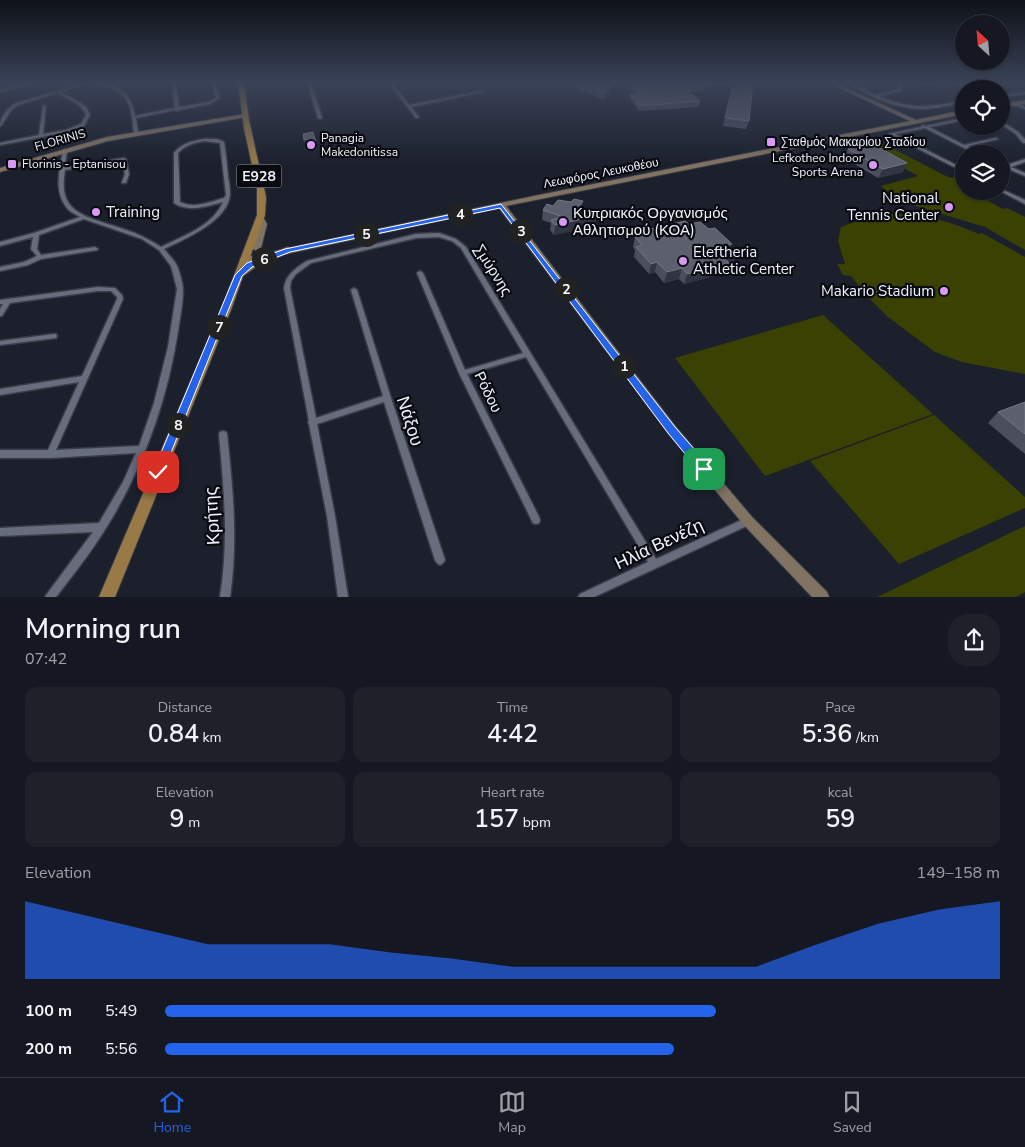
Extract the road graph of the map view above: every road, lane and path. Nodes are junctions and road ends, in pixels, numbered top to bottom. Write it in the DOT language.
graph roads {
  1 [pos="10,110"];
  2 [pos="44,110"];
  3 [pos="85,110"];
  4 [pos="133,110"];
  5 [pos="177,110"];
  6 [pos="244,110"];
  7 [pos="318,110"];
  8 [pos="411,110"];
  9 [pos="889,110"];
  10 [pos="955,113"];
  11 [pos="898,114"];
  12 [pos="245,116"];
  13 [pos="134,117"];
  14 [pos="417,117"];
  15 [pos="320,118"];
  16 [pos="927,118"];
  17 [pos="914,121"];
  18 [pos="955,121"];
  19 [pos="0,125"];
  20 [pos="896,125"];
  21 [pos="923,126"];
  22 [pos="1010,128"];
  23 [pos="136,132"];
  24 [pos="41,136"];
  25 [pos="996,139"];
  26 [pos="1025,142"];
  27 [pos="0,144"];
  28 [pos="962,145"];
  29 [pos="969,145"];
  30 [pos="65,150"];
  31 [pos="1025,160"];
  32 [pos="955,166"];
  33 [pos="1010,166"];
  34 [pos="1010,168"];
  35 [pos="64,169"];
  36 [pos="0,170"];
  37 [pos="1025,175"];
  38 [pos="124,182"];
  39 [pos="1010,194"];
  40 [pos="227,200"];
  41 [pos="1025,202"];
  42 [pos="501,206"];
  43 [pos="85,217"];
  44 [pos="260,220"];
  45 [pos="36,234"];
  46 [pos="0,244"];
  47 [pos="95,249"];
  48 [pos="161,249"];
  49 [pos="288,250"];
  50 [pos="271,254"];
  51 [pos="40,257"];
  52 [pos="244,260"];
  53 [pos="0,269"];
  54 [pos="420,273"];
  55 [pos="239,275"];
  56 [pos="354,290"];
  57 [pos="4,302"];
  58 [pos="0,314"];
  59 [pos="54,336"];
  60 [pos="0,343"];
  61 [pos="528,354"];
  62 [pos="463,373"];
  63 [pos="85,378"];
  64 [pos="0,392"];
  65 [pos="387,398"];
  66 [pos="312,422"];
  67 [pos="223,434"];
  68 [pos="140,449"];
  69 [pos="0,454"];
  70 [pos="50,454"];
  71 [pos="536,520"];
  72 [pos="748,520"];
  73 [pos="101,527"];
  74 [pos="0,532"];
  75 [pos="440,560"];
  76 [pos="654,564"];
  77 [pos="50,597"];
  78 [pos="108,597"];
  79 [pos="226,597"];
  80 [pos="343,597"];
  81 [pos="583,597"];
  82 [pos="822,597"];
  1 -- 19 [label="street"];
  2 -- 24 [label="street"];
  3 -- 24 [label="street"];
  4 -- 13 [label="street"];
  5 -- 13 [label="street"];
  6 -- 12 [label="main road, E928"];
  7 -- 15 [label="street"];
  8 -- 14 [label="street"];
  9 -- 11 [label="main road"];
  10 -- 16 [label="main road, Λεωφόρος Λευκοθέου"];
  11 -- 16 [label="main road"];
  11 -- 17 [label="main road"];
  11 -- 20 [label="main road"];
  12 -- 23 [label="main road, FLORINIS"];
  12 -- 44 [label="main road, E928"];
  13 -- 23 [label="street"];
  16 -- 17 [label="main road, Λεωφόρος Λευκοθέου"];
  17 -- 20 [label="main road, Λεωφόρος Λευκοθέου"];
  18 -- 21 [label="street"];
  20 -- 42 [label="main road, Λεωφόρος Λευκοθέου"];
  21 -- 28 [label="street"];
  21 -- 32 [label="street"];
  22 -- 26 [label="street"];
  23 -- 30 [label="main road, FLORINIS"];
  24 -- 27 [label="street"];
  25 -- 29 [label="street"];
  30 -- 35 [label="street"];
  30 -- 36 [label="main road, FLORINIS"];
  31 -- 33 [label="street"];
  34 -- 37 [label="street"];
  35 -- 38 [label="street"];
  35 -- 43 [label="street"];
  39 -- 41 [label="street"];
  40 -- 40 [label="street"];
  40 -- 48 [label="street"];
  42 -- 49 [label="main road, Λεωφόρος Λευκοθέου"];
  42 -- 72 [label="main road"];
  43 -- 45 [label="street"];
  43 -- 48 [label="street"];
  44 -- 50 [label="main road"];
  44 -- 52 [label="main road, E928"];
  45 -- 46 [label="street"];
  45 -- 51 [label="street"];
  47 -- 51 [label="street"];
  48 -- 68 [label="street"];
  49 -- 50 [label="main road, Λεωφόρος Λευκοθέου"];
  49 -- 55 [label="main road"];
  50 -- 52 [label="main road, Λεωφόρος Λευκοθέου"];
  51 -- 53 [label="street"];
  52 -- 55 [label="main road, E928"];
  54 -- 62 [label="street, Ρόδου"];
  55 -- 78 [label="main road, E928"];
  56 -- 65 [label="street, Νάξου"];
  57 -- 58 [label="street"];
  57 -- 63 [label="street"];
  59 -- 60 [label="street"];
  61 -- 62 [label="street"];
  61 -- 66 [label="street, Σμύρνης"];
  61 -- 76 [label="street, Σμύρνης"];
  62 -- 71 [label="street, Ρόδου"];
  63 -- 64 [label="street"];
  63 -- 70 [label="street"];
  65 -- 66 [label="street"];
  65 -- 75 [label="street, Νάξου"];
  66 -- 80 [label="street, Σμύρνης"];
  67 -- 79 [label="street, Κρήτης"];
  68 -- 70 [label="street"];
  68 -- 73 [label="street"];
  69 -- 70 [label="street"];
  72 -- 76 [label="street, Ηλία Βενέζη"];
  72 -- 82 [label="main road"];
  73 -- 74 [label="street"];
  73 -- 77 [label="street"];
  76 -- 81 [label="street, Ηλία Βενέζη"];
}
